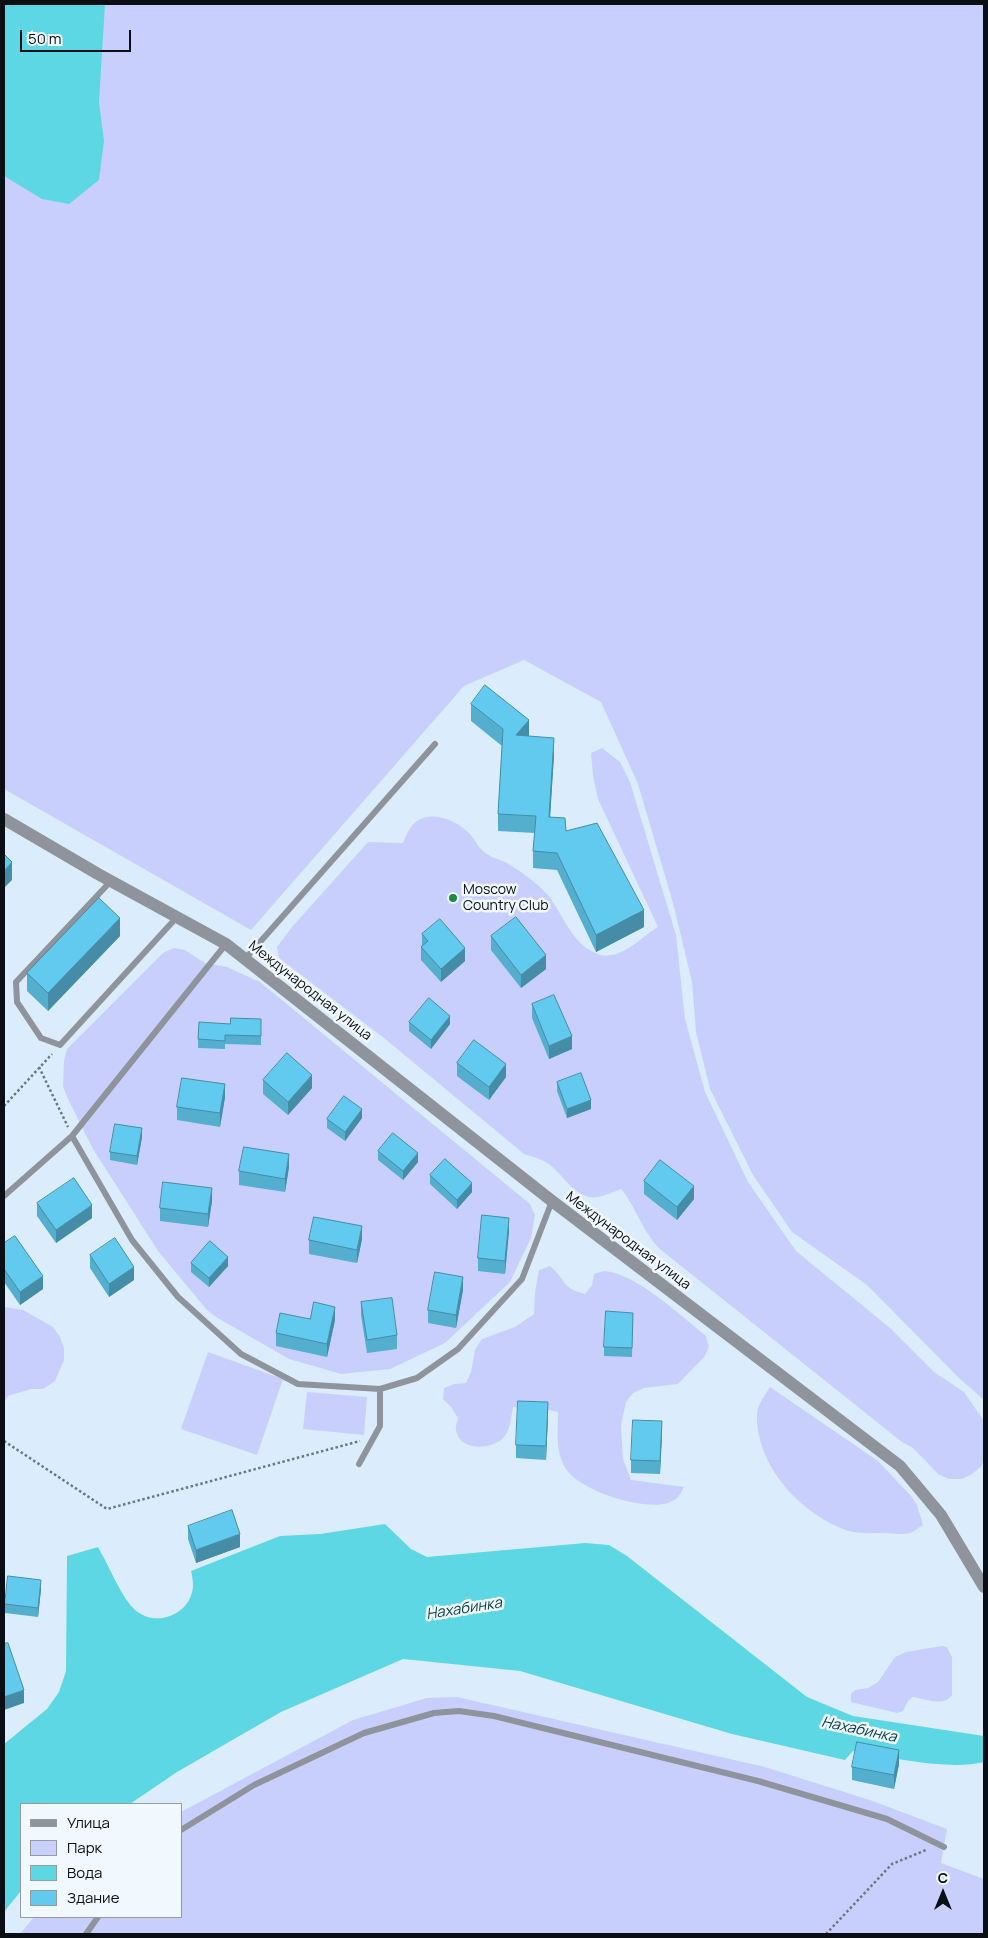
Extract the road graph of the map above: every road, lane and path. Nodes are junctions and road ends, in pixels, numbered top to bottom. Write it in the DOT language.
graph roads {
  1 [pos="435,744"];
  2 [pos="4,819"];
  3 [pos="110,881"];
  4 [pos="177,918"];
  5 [pos="226,944"];
  6 [pos="245,960"];
  7 [pos="60,1045"];
  8 [pos="39,1067"];
  9 [pos="4,1106"];
  10 [pos="72,1136"];
  11 [pos="4,1196"];
  12 [pos="552,1201"];
  13 [pos="380,1388"];
  14 [pos="374,1437"];
  15 [pos="4,1441"];
  16 [pos="359,1464"];
  17 [pos="984,1586"];
  18 [pos="182,1829"];
  19 [pos="941,1846"];
  20 [pos="97,1918"];
  21 [pos="86,1934"];
  22 [pos="826,1934"];
  1 -- 6 [label="lane"];
  2 -- 3 [label="street, Международная улица"];
  3 -- 4 [label="street, Международная улица"];
  3 -- 7 [label="lane"];
  4 -- 5 [label="street, Международная улица"];
  4 -- 7 [label="lane"];
  5 -- 6 [label="street, Международная улица"];
  5 -- 10 [label="lane"];
  6 -- 12 [label="street, Международная улица"];
  7 -- 8 [label="path"];
  8 -- 9 [label="path"];
  8 -- 10 [label="path"];
  10 -- 11 [label="lane"];
  10 -- 13 [label="lane"];
  12 -- 13 [label="lane"];
  12 -- 17 [label="street, Международная улица"];
  13 -- 14 [label="lane"];
  14 -- 15 [label="path"];
  14 -- 16 [label="lane"];
  18 -- 19 [label="lane"];
  19 -- 22 [label="path"];
  20 -- 21 [label="lane"];
}
